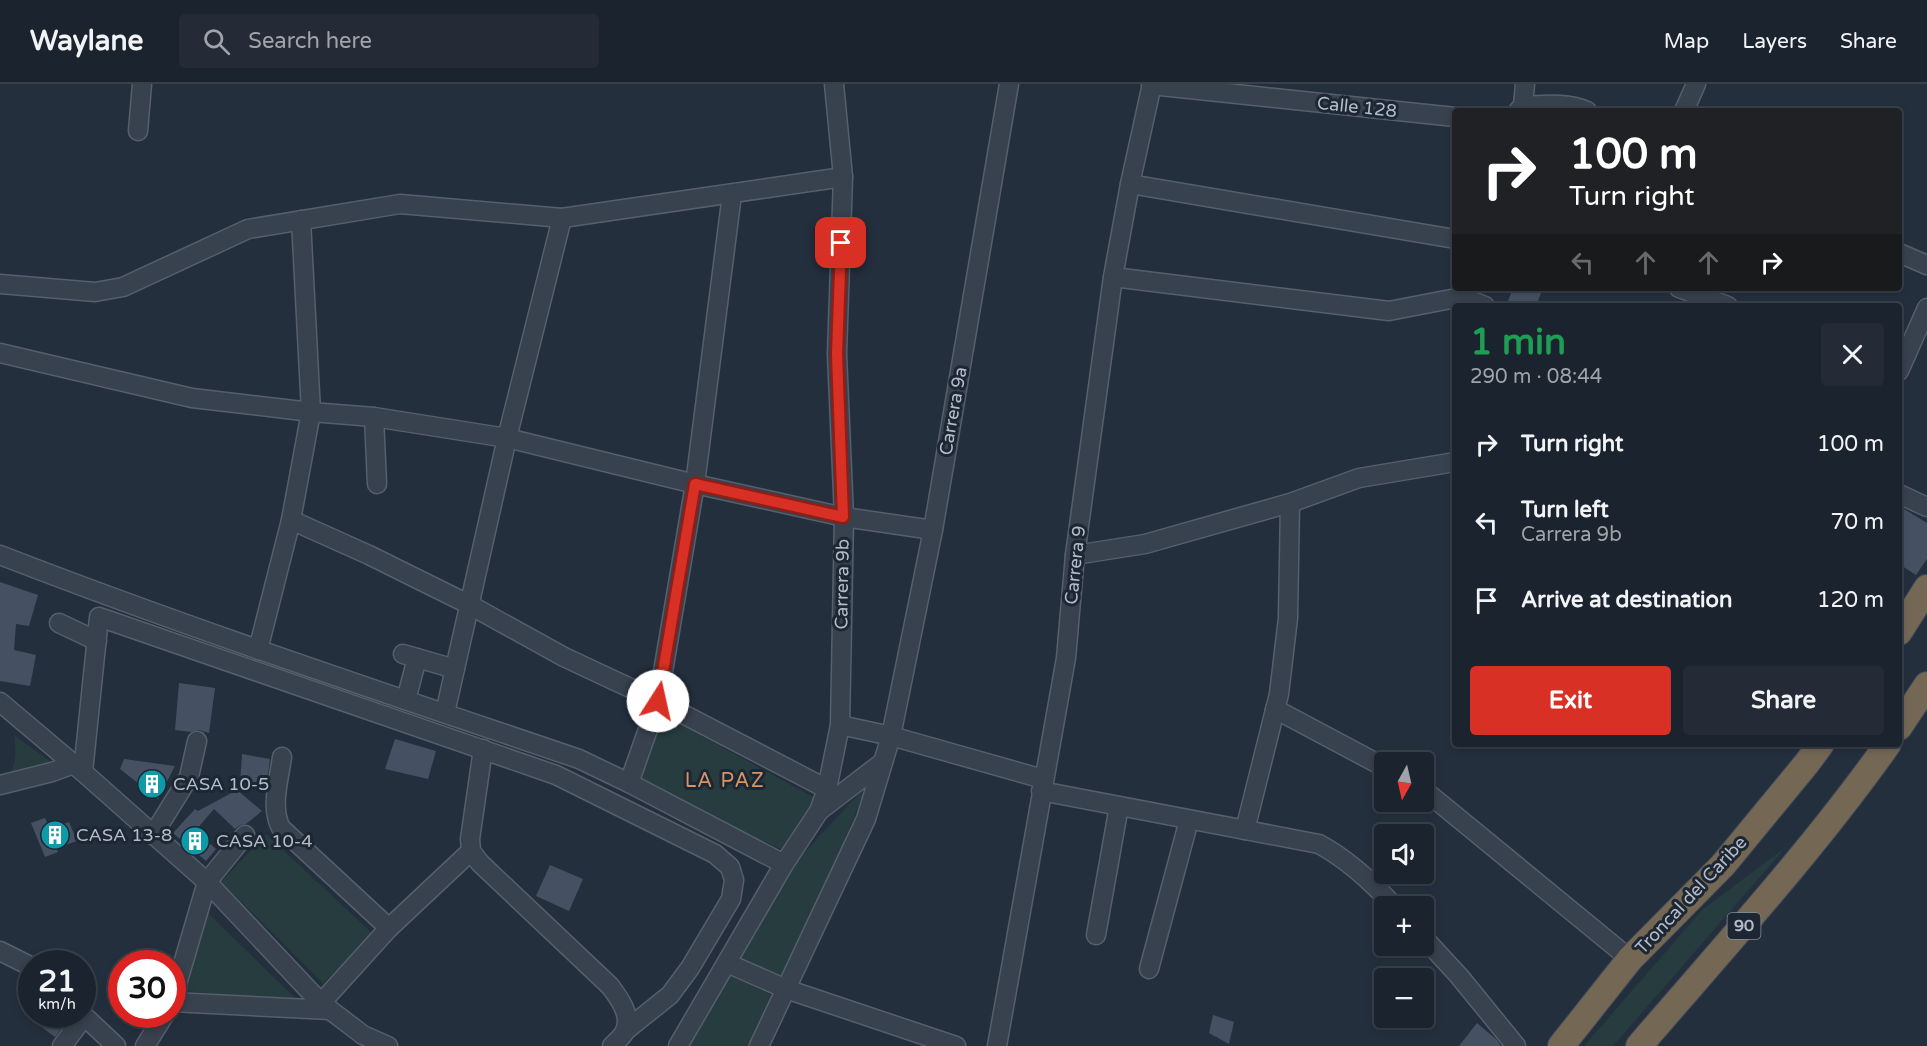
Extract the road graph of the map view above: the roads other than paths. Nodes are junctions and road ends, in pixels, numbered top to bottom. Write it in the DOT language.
graph roads {
  1 [pos="142,84"];
  2 [pos="834,84"];
  3 [pos="1009,84"];
  4 [pos="1525,84"];
  5 [pos="1696,84"];
  6 [pos="1151,85"];
  7 [pos="1520,108"];
  8 [pos="1581,108"];
  9 [pos="1685,108"];
  10 [pos="1452,117"];
  11 [pos="138,131"];
  12 [pos="843,177"];
  13 [pos="1130,184"];
  14 [pos="732,194"];
  15 [pos="562,218"];
  16 [pos="301,220"];
  17 [pos="1452,238"];
  18 [pos="1902,254"];
  19 [pos="1927,265"];
  20 [pos="1113,277"];
  21 [pos="0,285"];
  22 [pos="1687,291"];
  23 [pos="1477,303"];
  24 [pos="1720,303"];
  25 [pos="1927,308"];
  26 [pos="0,353"];
  27 [pos="1902,363"];
  28 [pos="311,412"];
  29 [pos="374,417"];
  30 [pos="507,438"];
  31 [pos="1452,462"];
  32 [pos="377,484"];
  33 [pos="695,484"];
  34 [pos="1902,495"];
  35 [pos="1290,503"];
  36 [pos="1927,507"];
  37 [pos="843,517"];
  38 [pos="291,520"];
  39 [pos="933,530"];
  40 [pos="0,555"];
  41 [pos="1075,555"];
  42 [pos="1927,588"];
  43 [pos="470,605"];
  44 [pos="58,623"];
  45 [pos="1902,627"];
  46 [pos="97,641"];
  47 [pos="258,650"];
  48 [pos="455,669"];
  49 [pos="1927,685"];
  50 [pos="406,700"];
  51 [pos="658,701"];
  52 [pos="0,702"];
  53 [pos="1275,709"];
  54 [pos="445,713"];
  55 [pos="1902,722"];
  56 [pos="840,725"];
  57 [pos="891,736"];
  58 [pos="197,741"];
  59 [pos="1819,747"];
  60 [pos="1886,747"];
  61 [pos="483,749"];
  62 [pos="282,757"];
  63 [pos="883,762"];
  64 [pos="1374,762"];
  65 [pos="79,768"];
  66 [pos="629,783"];
  67 [pos="0,785"];
  68 [pos="1042,785"];
  69 [pos="827,789"];
  70 [pos="1434,798"];
  71 [pos="1119,807"];
  72 [pos="819,811"];
  73 [pos="1189,820"];
  74 [pos="1245,830"];
  75 [pos="153,835"];
  76 [pos="245,835"];
  77 [pos="471,851"];
  78 [pos="784,864"];
  79 [pos="207,882"];
  80 [pos="1384,896"];
  81 [pos="389,928"];
  82 [pos="1096,935"];
  83 [pos="1434,949"];
  84 [pos="0,951"];
  85 [pos="186,954"];
  86 [pos="1630,959"];
  87 [pos="18,960"];
  88 [pos="727,963"];
  89 [pos="1149,969"];
  90 [pos="786,989"];
  91 [pos="186,1002"];
  92 [pos="325,1007"];
  93 [pos="75,1028"];
  94 [pos="96,1028"];
  95 [pos="156,1028"];
  96 [pos="625,1031"];
  97 [pos="359,1041"];
  98 [pos="62,1046"];
  99 [pos="116,1046"];
  100 [pos="145,1046"];
  101 [pos="388,1046"];
  102 [pos="612,1046"];
  103 [pos="678,1046"];
  104 [pos="759,1046"];
  105 [pos="956,1046"];
  106 [pos="997,1046"];
  107 [pos="1516,1046"];
  108 [pos="1561,1046"];
  109 [pos="1639,1046"];
  1 -- 11 [label="street"];
  2 -- 12 [label="street, Carrera 9b"];
  3 -- 39 [label="street, Carrera 9a"];
  4 -- 7 [label="street"];
  5 -- 9 [label="street"];
  6 -- 10 [label="street, Calle 128"];
  6 -- 13 [label="street, Carrera 9"];
  7 -- 8 [label="street"];
  12 -- 14 [label="street"];
  12 -- 37 [label="street, Carrera 9b"];
  13 -- 17 [label="street"];
  13 -- 20 [label="street, Carrera 9"];
  14 -- 15 [label="street"];
  14 -- 33 [label="street"];
  15 -- 16 [label="street"];
  15 -- 30 [label="street"];
  16 -- 21 [label="street"];
  16 -- 28 [label="street"];
  18 -- 19 [label="street"];
  20 -- 23 [label="street"];
  20 -- 41 [label="street, Carrera 9"];
  22 -- 24 [label="street"];
  25 -- 27 [label="street"];
  26 -- 28 [label="street"];
  28 -- 29 [label="street"];
  28 -- 38 [label="street"];
  29 -- 30 [label="street"];
  29 -- 32 [label="street"];
  30 -- 33 [label="street"];
  30 -- 43 [label="street"];
  31 -- 35 [label="street"];
  33 -- 37 [label="street"];
  33 -- 51 [label="street"];
  34 -- 36 [label="street"];
  35 -- 41 [label="street"];
  35 -- 53 [label="street"];
  37 -- 39 [label="street"];
  37 -- 56 [label="street, Carrera 9b"];
  38 -- 43 [label="street"];
  38 -- 47 [label="street"];
  39 -- 57 [label="street, Carrera 9a"];
  40 -- 47 [label="street"];
  41 -- 68 [label="street, Carrera 9"];
  42 -- 45 [label="highway"];
  43 -- 48 [label="street"];
  43 -- 51 [label="street"];
  44 -- 46 [label="street"];
  46 -- 61 [label="street"];
  46 -- 65 [label="street"];
  47 -- 50 [label="street"];
  48 -- 50 [label="street"];
  48 -- 54 [label="street"];
  49 -- 55 [label="highway"];
  50 -- 54 [label="street"];
  51 -- 66 [label="street"];
  51 -- 69 [label="street"];
  52 -- 65 [label="street"];
  53 -- 64 [label="street"];
  53 -- 74 [label="street"];
  54 -- 66 [label="street"];
  56 -- 57 [label="street"];
  56 -- 69 [label="street, Carrera 9b"];
  57 -- 63 [label="street, Carrera 9a"];
  57 -- 68 [label="street"];
  58 -- 75 [label="street"];
  59 -- 86 [label="highway, Troncal del Caribe"];
  60 -- 109 [label="highway, 90"];
  61 -- 77 [label="street"];
  61 -- 96 [label="street"];
  62 -- 81 [label="street"];
  63 -- 72 [label="street"];
  63 -- 90 [label="street, Carrera 9a"];
  65 -- 67 [label="street"];
  65 -- 75 [label="street"];
  66 -- 78 [label="street"];
  68 -- 71 [label="street"];
  68 -- 106 [label="street, Carrera 9"];
  69 -- 72 [label="street, Carrera 9b"];
  70 -- 86 [label="street"];
  71 -- 73 [label="street"];
  71 -- 82 [label="street"];
  72 -- 78 [label="street"];
  73 -- 74 [label="street"];
  73 -- 89 [label="street"];
  74 -- 80 [label="street"];
  75 -- 79 [label="street"];
  76 -- 79 [label="street"];
  77 -- 81 [label="street"];
  77 -- 96 [label="street"];
  78 -- 88 [label="street"];
  79 -- 85 [label="street"];
  79 -- 92 [label="street"];
  81 -- 92 [label="street"];
  83 -- 107 [label="street"];
  84 -- 87 [label="street"];
  86 -- 108 [label="highway, Troncal del Caribe"];
  88 -- 90 [label="street"];
  88 -- 103 [label="street"];
  90 -- 104 [label="street, Carrera 9a"];
  90 -- 105 [label="street"];
  91 -- 92 [label="street"];
  92 -- 97 [label="street"];
  93 -- 98 [label="street"];
  94 -- 99 [label="street"];
  95 -- 100 [label="street"];
  96 -- 102 [label="street"];
  97 -- 101 [label="street"];
}
